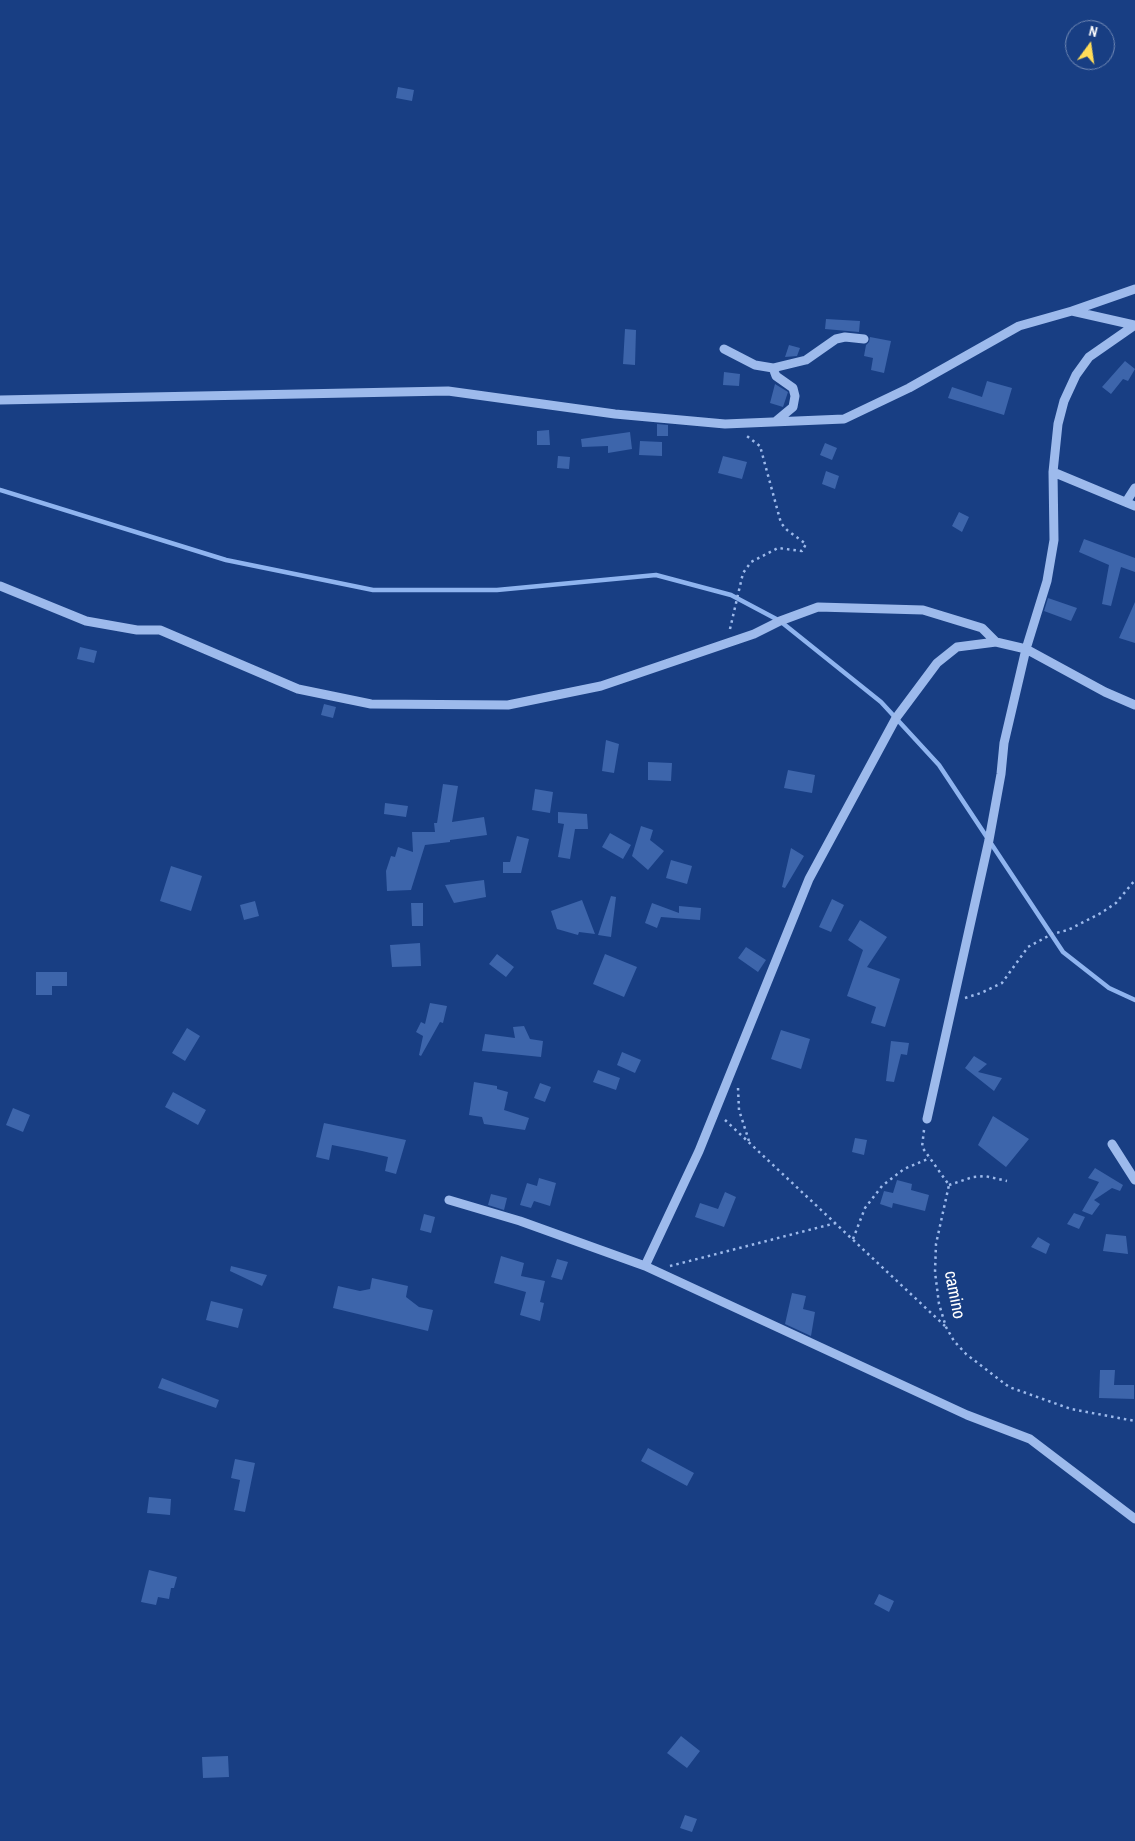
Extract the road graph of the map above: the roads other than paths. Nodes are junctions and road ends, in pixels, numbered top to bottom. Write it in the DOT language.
graph roads {
  1 [pos="1135,289"];
  2 [pos="1072,311"];
  3 [pos="1135,325"];
  4 [pos="864,339"];
  5 [pos="724,349"];
  6 [pos="773,368"];
  7 [pos="0,400"];
  8 [pos="775,422"];
  9 [pos="1053,472"];
  10 [pos="1135,488"];
  11 [pos="1126,502"];
  12 [pos="1135,506"];
  13 [pos="0,586"];
  14 [pos="996,642"];
  15 [pos="1026,649"];
  16 [pos="1135,705"];
  17 [pos="926,1119"];
  18 [pos="1112,1144"];
  19 [pos="1135,1180"];
  20 [pos="449,1200"];
  21 [pos="649,1268"];
  22 [pos="1135,1519"];
  1 -- 2 [label="street"];
  2 -- 3 [label="street"];
  2 -- 8 [label="street"];
  3 -- 9 [label="street"];
  4 -- 6 [label="street"];
  5 -- 6 [label="street"];
  6 -- 8 [label="street"];
  7 -- 8 [label="street"];
  9 -- 11 [label="street"];
  9 -- 15 [label="street"];
  10 -- 11 [label="street"];
  11 -- 12 [label="street"];
  13 -- 14 [label="street"];
  14 -- 15 [label="street"];
  14 -- 21 [label="street"];
  15 -- 16 [label="street"];
  15 -- 17 [label="street"];
  18 -- 19 [label="street"];
  20 -- 21 [label="street"];
  21 -- 22 [label="street"];
}
